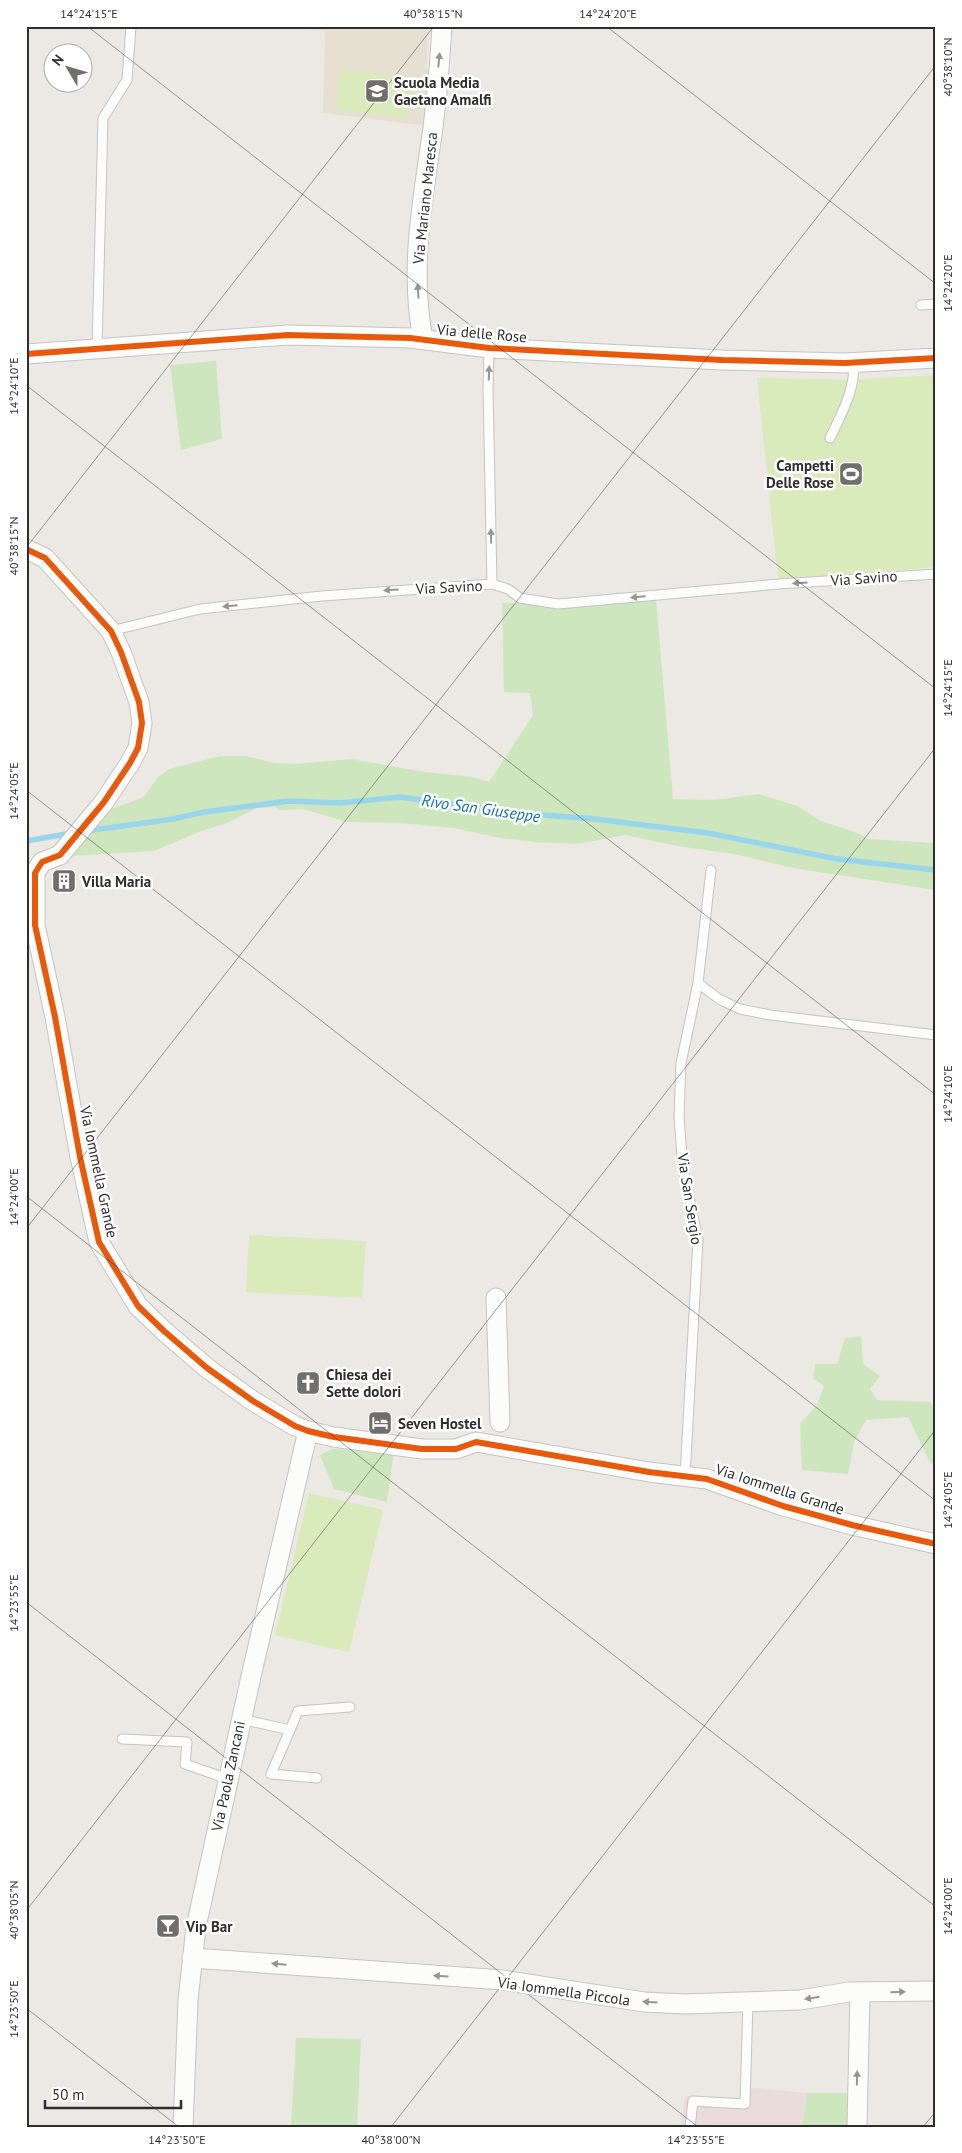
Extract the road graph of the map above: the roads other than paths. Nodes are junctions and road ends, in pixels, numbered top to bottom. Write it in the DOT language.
graph roads {
  1 [pos="131,26"];
  2 [pos="442,26"];
  3 [pos="936,304"];
  4 [pos="921,305"];
  5 [pos="423,340"];
  6 [pos="97,348"];
  7 [pos="489,348"];
  8 [pos="26,354"];
  9 [pos="936,358"];
  10 [pos="854,362"];
  11 [pos="830,438"];
  12 [pos="26,549"];
  13 [pos="936,574"];
  14 [pos="492,584"];
  15 [pos="110,631"];
  16 [pos="711,870"];
  17 [pos="698,983"];
  18 [pos="936,1035"];
  19 [pos="496,1298"];
  20 [pos="308,1431"];
  21 [pos="499,1435"];
  22 [pos="685,1476"];
  23 [pos="936,1544"];
  24 [pos="350,1707"];
  25 [pos="241,1719"];
  26 [pos="290,1730"];
  27 [pos="122,1740"];
  28 [pos="317,1778"];
  29 [pos="228,1779"];
  30 [pos="192,1958"];
  31 [pos="936,1991"];
  32 [pos="860,1993"];
  33 [pos="748,2002"];
  34 [pos="183,2127"];
  35 [pos="690,2127"];
  36 [pos="857,2127"];
  1 -- 6 [label="lane"];
  5 -- 2 [label="street, Via Mariano Maresca, one-way"];
  3 -- 4 [label="lane"];
  5 -- 6 [label="street, Via delle Rose"];
  5 -- 7 [label="street, Via delle Rose"];
  6 -- 8 [label="street, Via delle Rose"];
  7 -- 10 [label="street, Via delle Rose"];
  14 -- 7 [label="lane, one-way"];
  9 -- 10 [label="street, Via delle Rose"];
  10 -- 11 [label="lane"];
  12 -- 15 [label="street"];
  13 -- 14 [label="lane, Via Savino, one-way"];
  14 -- 15 [label="lane, Via Savino, one-way"];
  15 -- 20 [label="street, Via Iommella Grande"];
  16 -- 17 [label="lane, Via San Sergio"];
  17 -- 18 [label="lane"];
  17 -- 22 [label="lane, Via San Sergio"];
  19 -- 21 [label="street"];
  20 -- 21 [label="street, Via Iommella Grande"];
  20 -- 25 [label="street, Via Paola Zancani"];
  21 -- 22 [label="street, Via Iommella Grande"];
  22 -- 23 [label="street, Via Iommella Grande"];
  24 -- 26 [label="lane"];
  25 -- 26 [label="lane"];
  25 -- 29 [label="street, Via Paola Zancani"];
  26 -- 28 [label="lane"];
  27 -- 29 [label="lane"];
  29 -- 30 [label="street, Via Paola Zancani"];
  33 -- 30 [label="street, Via Iommella Piccola, one-way"];
  30 -- 34 [label="street, Via Paola Zancani"];
  32 -- 31 [label="street, Via Iommella Piccola, one-way"];
  32 -- 33 [label="street, Via Iommella Piccola, one-way"];
  36 -- 32 [label="street, one-way"];
  33 -- 35 [label="lane"];
}
